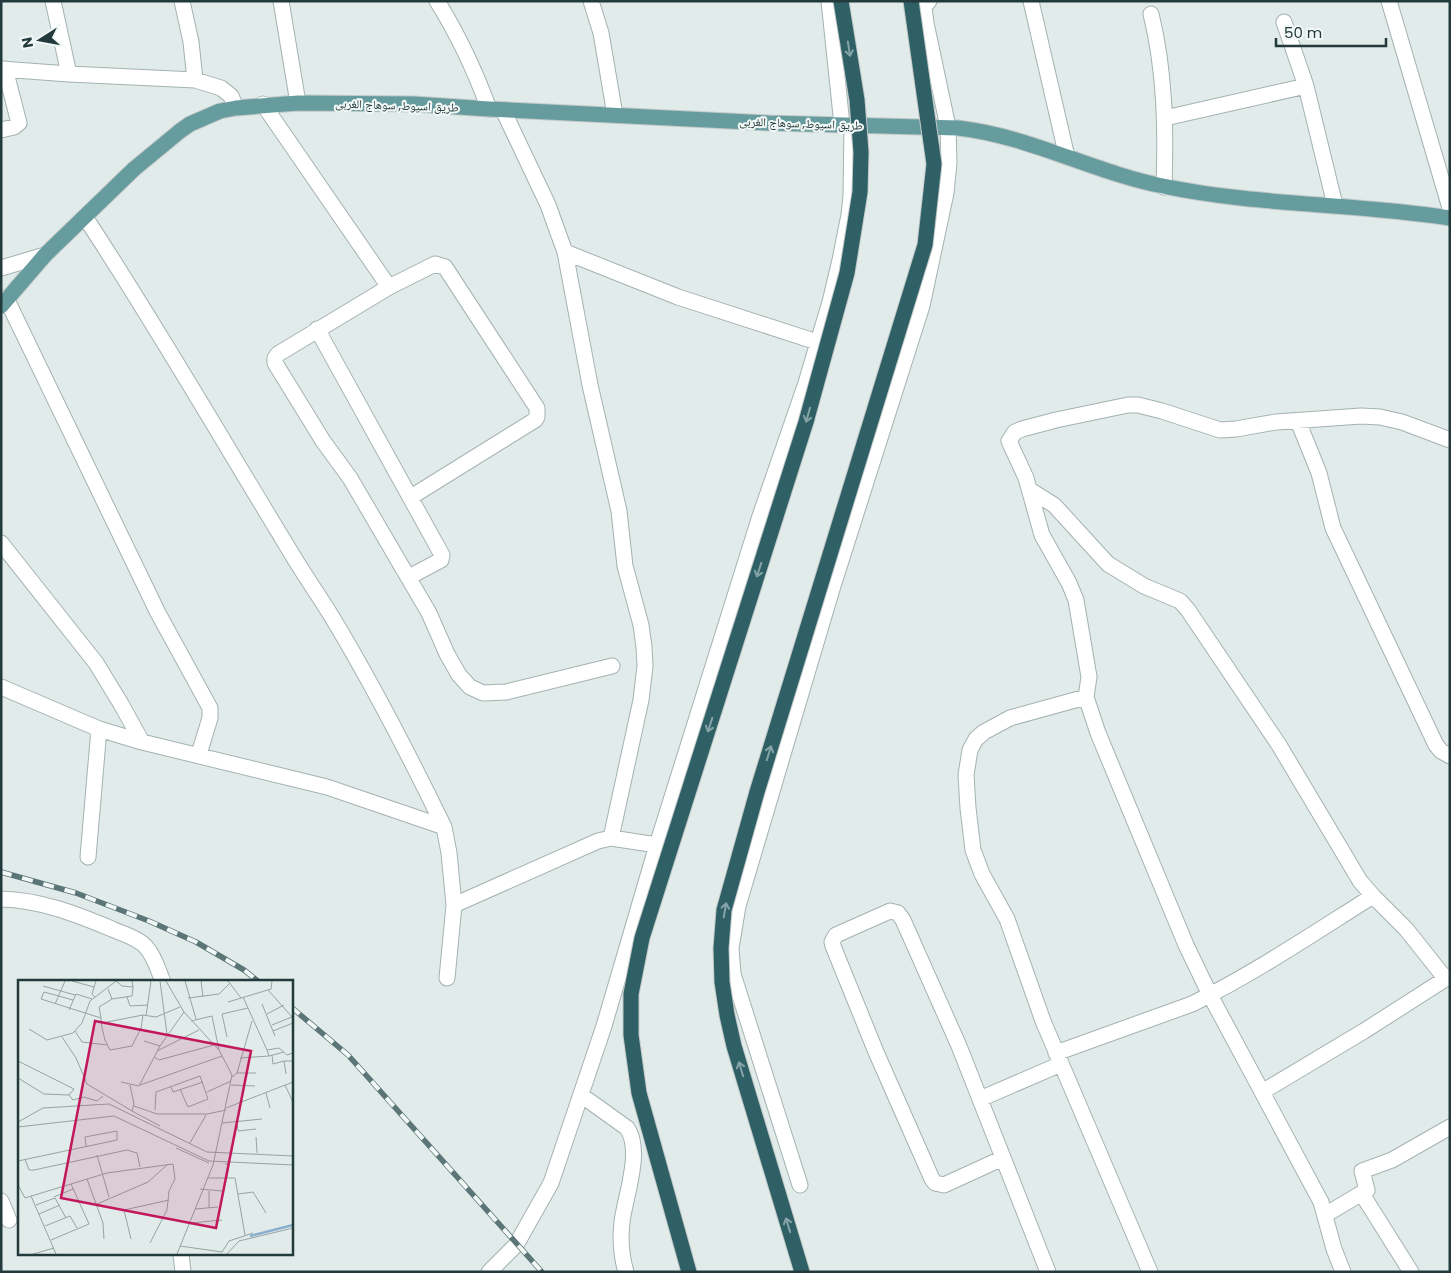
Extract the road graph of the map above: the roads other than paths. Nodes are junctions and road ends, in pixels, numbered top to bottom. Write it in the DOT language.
graph roads {
  1 [pos="53,1"];
  2 [pos="182,1"];
  3 [pos="281,1"];
  4 [pos="437,1"];
  5 [pos="590,1"];
  6 [pos="829,1"];
  7 [pos="841,1"];
  8 [pos="911,1"];
  9 [pos="929,1"];
  10 [pos="1031,1"];
  11 [pos="1390,1"];
  12 [pos="1151,14"];
  13 [pos="1284,22"];
  14 [pos="3,69"];
  15 [pos="68,74"];
  16 [pos="196,80"];
  17 [pos="1306,86"];
  18 [pos="298,103"];
  19 [pos="263,104"];
  20 [pos="236,108"];
  21 [pos="496,110"];
  22 [pos="615,115"];
  23 [pos="1165,118"];
  24 [pos="847,125"];
  25 [pos="948,127"];
  26 [pos="1,130"];
  27 [pos="1068,157"];
  28 [pos="1164,187"];
  29 [pos="1335,205"];
  30 [pos="1450,208"];
  31 [pos="85,217"];
  32 [pos="1450,218"];
  33 [pos="565,252"];
  34 [pos="45,255"];
  35 [pos="1,268"];
  36 [pos="389,287"];
  37 [pos="4,302"];
  38 [pos="317,329"];
  39 [pos="817,342"];
  40 [pos="1298,420"];
  41 [pos="1450,440"];
  42 [pos="1030,490"];
  43 [pos="411,497"];
  44 [pos="1,543"];
  45 [pos="409,576"];
  46 [pos="612,666"];
  47 [pos="1,687"];
  48 [pos="1086,697"];
  49 [pos="99,729"];
  50 [pos="142,742"];
  51 [pos="199,754"];
  52 [pos="1450,756"];
  53 [pos="444,827"];
  54 [pos="611,838"];
  55 [pos="658,845"];
  56 [pos="88,857"];
  57 [pos="1373,896"];
  58 [pos="1,899"];
  59 [pos="454,905"];
  60 [pos="1448,977"];
  61 [pos="447,978"];
  62 [pos="162,980"];
  63 [pos="1210,995"];
  64 [pos="1059,1059"];
  65 [pos="1262,1092"];
  66 [pos="581,1095"];
  67 [pos="980,1099"];
  68 [pos="1450,1127"];
  69 [pos="1003,1158"];
  70 [pos="800,1185"];
  71 [pos="1362,1194"];
  72 [pos="1,1201"];
  73 [pos="1326,1215"];
  74 [pos="10,1220"];
  75 [pos="181,1256"];
  76 [pos="183,1272"];
  77 [pos="489,1272"];
  78 [pos="626,1272"];
  79 [pos="688,1272"];
  80 [pos="802,1272"];
  81 [pos="1048,1272"];
  82 [pos="1150,1272"];
  83 [pos="1343,1272"];
  84 [pos="1411,1272"];
  1 -- 15 [label="street"];
  2 -- 16 [label="street"];
  3 -- 18 [label="street"];
  4 -- 21 [label="street"];
  5 -- 22 [label="street"];
  6 -- 24 [label="street"];
  7 -- 79 [label="highway, one-way, bridge"];
  80 -- 8 [label="highway, one-way, bridge"];
  9 -- 25 [label="street"];
  10 -- 27 [label="street"];
  11 -- 30 [label="street"];
  12 -- 23 [label="street"];
  13 -- 17 [label="street"];
  14 -- 15 [label="street"];
  14 -- 26 [label="street"];
  15 -- 16 [label="street"];
  16 -- 20 [label="street"];
  17 -- 23 [label="street"];
  17 -- 29 [label="street"];
  18 -- 19 [label="main road, طريق اسيوط, سوهاج الغربى"];
  18 -- 21 [label="main road, طريق اسيوط, سوهاج الغربى"];
  19 -- 20 [label="main road, طريق اسيوط, سوهاج الغربى"];
  19 -- 36 [label="street"];
  20 -- 31 [label="main road, طريق اسيوط, سوهاج الغربى"];
  21 -- 22 [label="main road, طريق اسيوط, سوهاج الغربى"];
  21 -- 33 [label="street"];
  22 -- 24 [label="main road, طريق اسيوط, سوهاج الغربى"];
  23 -- 28 [label="street"];
  24 -- 25 [label="main road, طريق اسيوط, سوهاج الغربى"];
  24 -- 39 [label="street"];
  25 -- 27 [label="main road, طريق اسيوط, سوهاج الغربى"];
  25 -- 70 [label="street"];
  27 -- 28 [label="main road, طريق اسيوط, سوهاج الغربى"];
  28 -- 29 [label="main road, طريق اسيوط, سوهاج الغربى"];
  29 -- 32 [label="main road, طريق اسيوط, سوهاج الغربى"];
  31 -- 34 [label="main road, طريق اسيوط, سوهاج الغربى"];
  31 -- 53 [label="street"];
  33 -- 39 [label="street"];
  33 -- 54 [label="street"];
  34 -- 35 [label="street"];
  34 -- 37 [label="main road, طريق اسيوط, سوهاج الغربى"];
  36 -- 38 [label="street"];
  36 -- 43 [label="street"];
  37 -- 51 [label="street"];
  38 -- 43 [label="street"];
  38 -- 45 [label="street"];
  39 -- 55 [label="street"];
  40 -- 41 [label="street"];
  40 -- 42 [label="street"];
  40 -- 52 [label="street"];
  42 -- 48 [label="street"];
  42 -- 57 [label="street"];
  43 -- 45 [label="street"];
  44 -- 50 [label="street"];
  45 -- 46 [label="street"];
  47 -- 49 [label="street"];
  48 -- 63 [label="street"];
  48 -- 64 [label="street"];
  49 -- 50 [label="street"];
  49 -- 56 [label="street"];
  50 -- 51 [label="street"];
  51 -- 53 [label="street"];
  53 -- 59 [label="street"];
  54 -- 55 [label="street"];
  54 -- 59 [label="street"];
  55 -- 66 [label="street"];
  57 -- 60 [label="street"];
  57 -- 63 [label="street"];
  58 -- 62 [label="street"];
  59 -- 61 [label="street"];
  60 -- 65 [label="street"];
  63 -- 64 [label="street"];
  63 -- 65 [label="street"];
  64 -- 67 [label="street"];
  64 -- 82 [label="street"];
  65 -- 73 [label="street"];
  66 -- 77 [label="street"];
  66 -- 78 [label="street"];
  67 -- 69 [label="street"];
  67 -- 69 [label="street"];
  68 -- 71 [label="street"];
  69 -- 81 [label="street"];
  71 -- 73 [label="street"];
  71 -- 84 [label="street"];
  72 -- 74 [label="street"];
  73 -- 83 [label="street"];
  75 -- 76 [label="street"];
}
